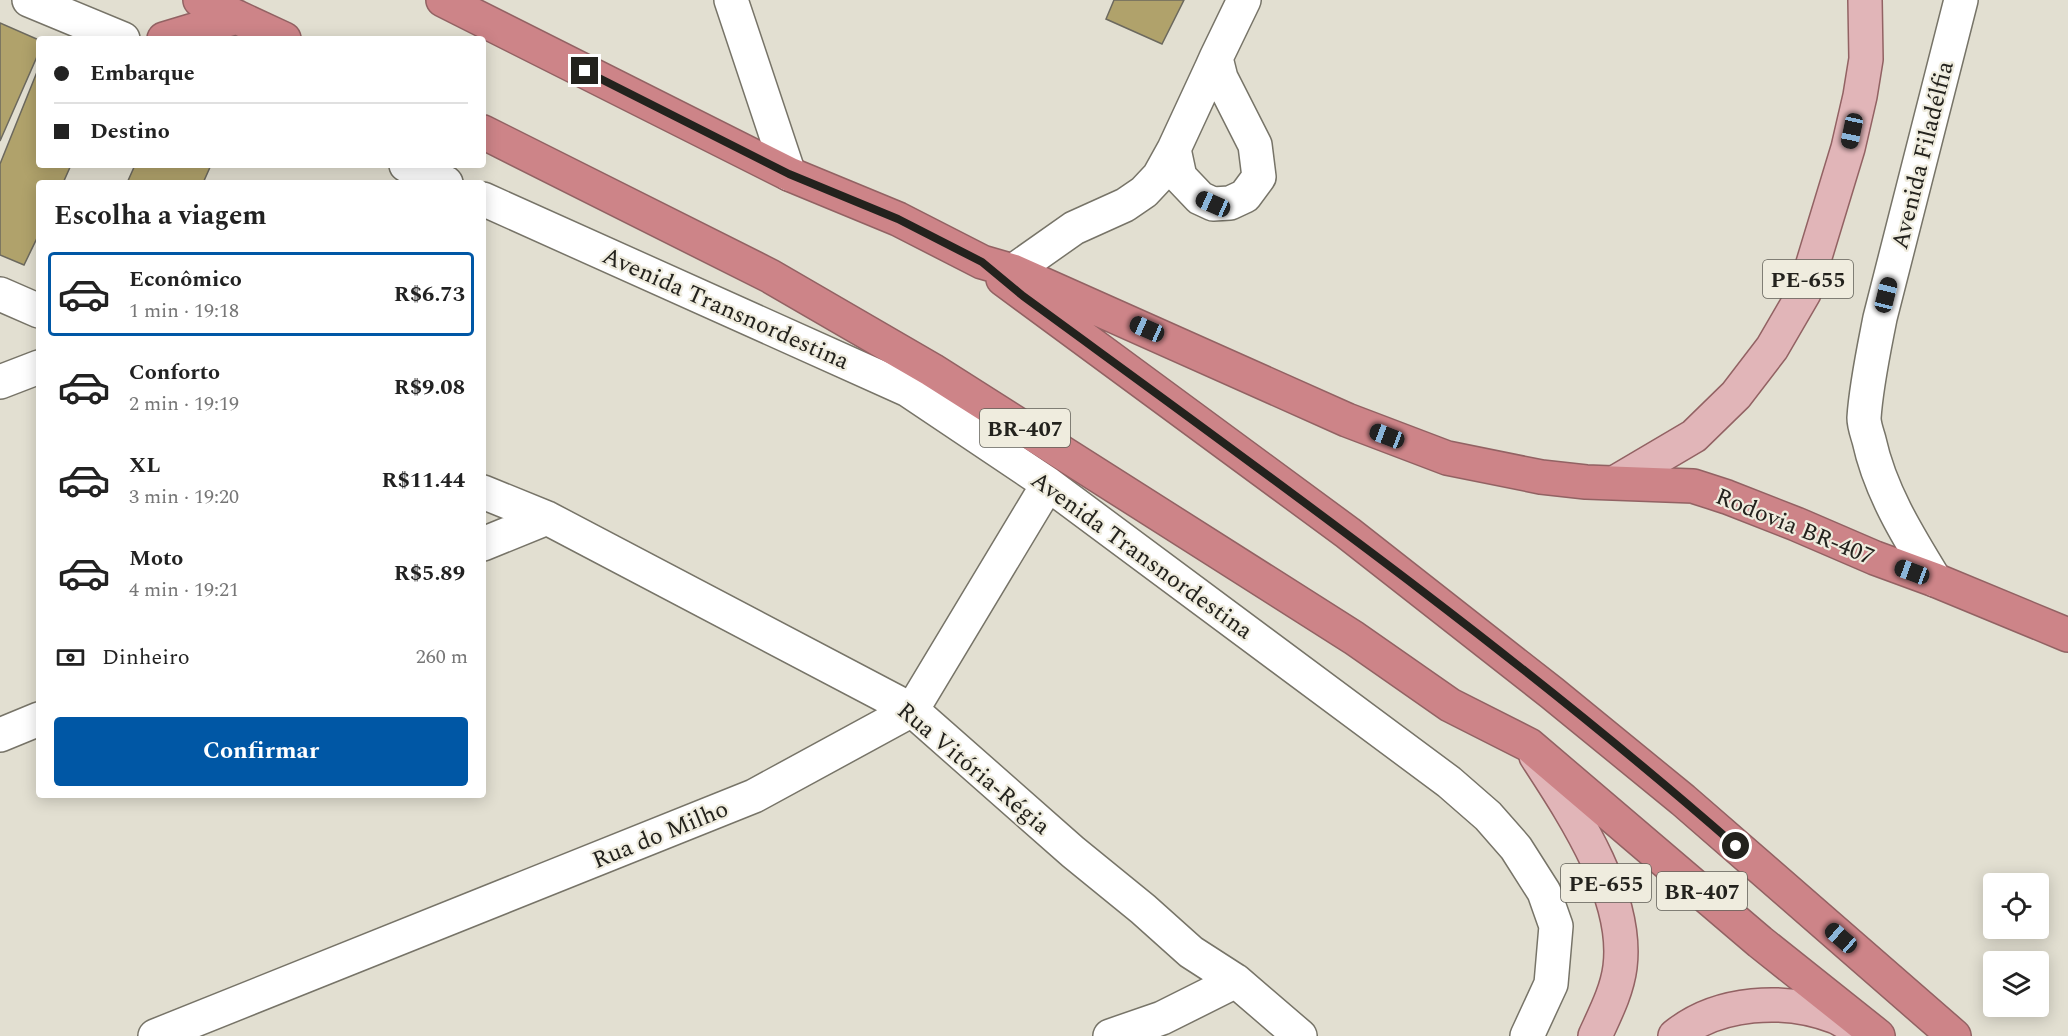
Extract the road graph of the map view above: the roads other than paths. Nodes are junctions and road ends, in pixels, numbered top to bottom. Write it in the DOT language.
graph roads {
  1 [pos="29,0"];
  2 [pos="200,0"];
  3 [pos="443,0"];
  4 [pos="731,0"];
  5 [pos="1244,0"];
  6 [pos="1865,0"];
  7 [pos="1962,0"];
  8 [pos="237,17"];
  9 [pos="116,36"];
  10 [pos="174,36"];
  11 [pos="278,36"];
  12 [pos="1215,58"];
  13 [pos="486,134"];
  14 [pos="1174,149"];
  15 [pos="413,168"];
  16 [pos="789,174"];
  17 [pos="439,180"];
  18 [pos="486,201"];
  19 [pos="998,267"];
  20 [pos="0,294"];
  21 [pos="36,310"];
  22 [pos="36,368"];
  23 [pos="0,382"];
  24 [pos="1616,482"];
  25 [pos="1048,484"];
  26 [pos="486,493"];
  27 [pos="547,518"];
  28 [pos="486,543"];
  29 [pos="1935,580"];
  30 [pos="2068,635"];
  31 [pos="912,710"];
  32 [pos="36,720"];
  33 [pos="0,735"];
  34 [pos="1529,745"];
  35 [pos="1236,981"];
  36 [pos="1158,1027"];
  37 [pos="155,1036"];
  38 [pos="1110,1036"];
  39 [pos="1300,1036"];
  40 [pos="1527,1036"];
  41 [pos="1595,1036"];
  42 [pos="1675,1036"];
  43 [pos="1871,1036"];
  44 [pos="1878,1036"];
  45 [pos="1954,1036"];
  1 -- 9 [label="street"];
  2 -- 8 [label="highway"];
  3 -- 16 [label="highway"];
  4 -- 16 [label="street"];
  5 -- 12 [label="street"];
  6 -- 24 [label="main road, PE-655"];
  7 -- 29 [label="street, Avenida Filadélfia"];
  8 -- 10 [label="highway"];
  8 -- 11 [label="highway"];
  12 -- 14 [label="street"];
  12 -- 14 [label="street"];
  13 -- 34 [label="highway, BR-407"];
  14 -- 19 [label="street"];
  15 -- 17 [label="street"];
  16 -- 19 [label="highway"];
  18 -- 25 [label="street, Avenida Transnordestina"];
  19 -- 24 [label="highway, Rodovia BR-407"];
  19 -- 45 [label="highway"];
  20 -- 21 [label="street"];
  22 -- 23 [label="street"];
  24 -- 29 [label="highway, Rodovia BR-407"];
  25 -- 31 [label="street"];
  25 -- 40 [label="street, Avenida Transnordestina"];
  26 -- 27 [label="street, Rua Vitória-Régia"];
  27 -- 28 [label="street"];
  27 -- 31 [label="street, Rua Vitória-Régia"];
  29 -- 30 [label="highway, Rodovia BR-407"];
  31 -- 35 [label="street, Rua Vitória-Régia"];
  31 -- 37 [label="street, Rua do Milho"];
  32 -- 33 [label="street"];
  34 -- 41 [label="main road, PE-655"];
  34 -- 44 [label="highway, BR-407"];
  35 -- 36 [label="street"];
  35 -- 39 [label="street, Rua Vitória-Régia"];
  36 -- 38 [label="street"];
  42 -- 43 [label="main road"];
}
